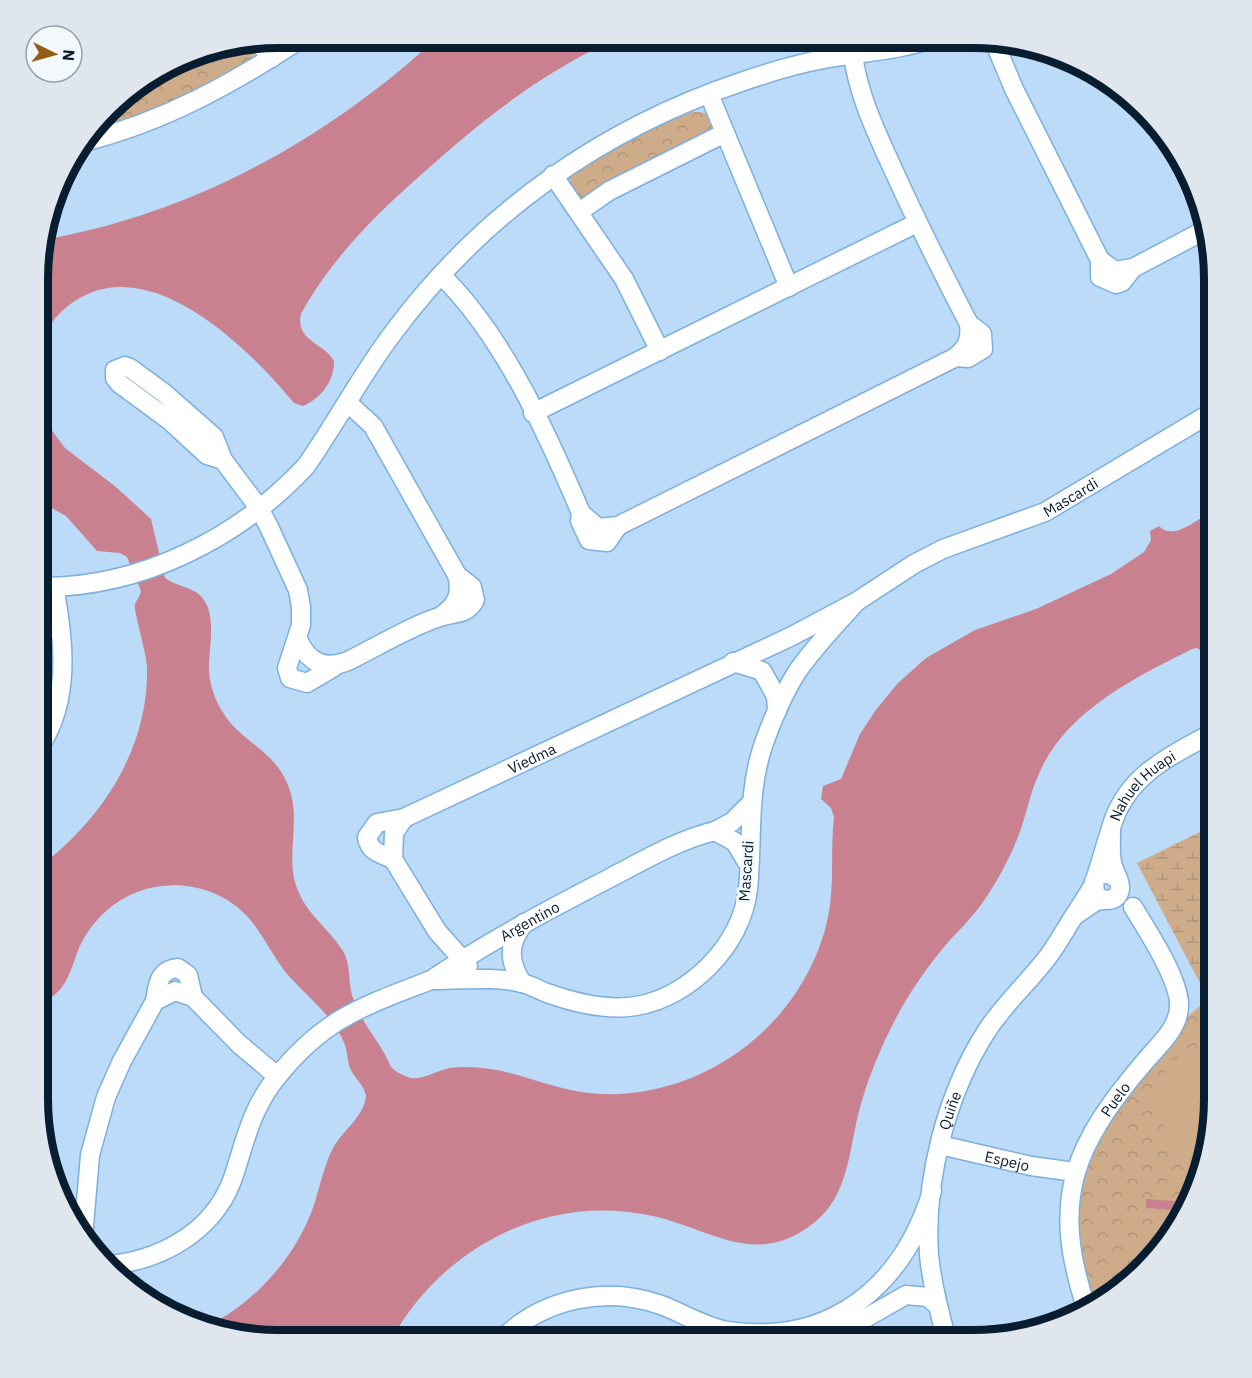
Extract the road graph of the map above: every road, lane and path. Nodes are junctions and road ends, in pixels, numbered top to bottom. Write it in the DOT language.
graph roads {
  1 [pos="263,48"];
  2 [pos="287,48"];
  3 [pos="899,48"];
  4 [pos="997,49"];
  5 [pos="854,55"];
  6 [pos="272,58"];
  7 [pos="709,94"];
  8 [pos="104,128"];
  9 [pos="723,134"];
  10 [pos="553,176"];
  11 [pos="579,212"];
  12 [pos="917,223"];
  13 [pos="1200,233"];
  14 [pos="441,275"];
  15 [pos="789,287"];
  16 [pos="660,351"];
  17 [pos="348,403"];
  18 [pos="533,413"];
  19 [pos="1204,417"];
  20 [pos="223,460"];
  21 [pos="259,508"];
  22 [pos="48,587"];
  23 [pos="48,589"];
  24 [pos="856,602"];
  25 [pos="792,636"];
  26 [pos="298,640"];
  27 [pos="765,648"];
  28 [pos="808,659"];
  29 [pos="733,662"];
  30 [pos="334,667"];
  31 [pos="766,677"];
  32 [pos="792,682"];
  33 [pos="777,711"];
  34 [pos="48,729"];
  35 [pos="1204,738"];
  36 [pos="752,802"];
  37 [pos="404,818"];
  38 [pos="715,831"];
  39 [pos="393,859"];
  40 [pos="748,864"];
  41 [pos="1107,888"];
  42 [pos="524,923"];
  43 [pos="464,958"];
  44 [pos="431,980"];
  45 [pos="482,981"];
  46 [pos="522,983"];
  47 [pos="277,1076"];
  48 [pos="940,1145"];
  49 [pos="1075,1172"];
  50 [pos="932,1191"];
  51 [pos="84,1223"];
  52 [pos="906,1254"];
  53 [pos="930,1262"];
  54 [pos="118,1264"];
  55 [pos="906,1295"];
  56 [pos="1085,1301"];
  57 [pos="938,1306"];
  58 [pos="512,1330"];
  59 [pos="719,1330"];
  60 [pos="785,1330"];
  61 [pos="841,1330"];
  62 [pos="944,1330"];
  1 -- 6 [label="street"];
  2 -- 6 [label="street"];
  3 -- 5 [label="street"];
  4 -- 13 [label="street"];
  5 -- 7 [label="street"];
  5 -- 12 [label="street"];
  6 -- 8 [label="street"];
  7 -- 9 [label="street"];
  7 -- 10 [label="street"];
  9 -- 11 [label="street"];
  9 -- 15 [label="street"];
  10 -- 11 [label="street"];
  10 -- 14 [label="street"];
  11 -- 16 [label="street"];
  12 -- 15 [label="street"];
  12 -- 18 [label="street"];
  14 -- 17 [label="street"];
  14 -- 18 [label="street"];
  15 -- 16 [label="street"];
  16 -- 18 [label="street"];
  17 -- 21 [label="street"];
  17 -- 30 [label="street"];
  19 -- 24 [label="street, Mascardi"];
  20 -- 20 [label="street"];
  20 -- 21 [label="street"];
  21 -- 22 [label="street"];
  21 -- 26 [label="street"];
  23 -- 34 [label="street"];
  24 -- 25 [label="street"];
  24 -- 28 [label="street"];
  25 -- 27 [label="street"];
  25 -- 28 [label="street"];
  26 -- 30 [label="street"];
  26 -- 30 [label="street"];
  27 -- 29 [label="street, Viedma"];
  27 -- 31 [label="street"];
  28 -- 32 [label="street"];
  29 -- 31 [label="street"];
  29 -- 37 [label="street, Viedma"];
  31 -- 32 [label="street"];
  31 -- 33 [label="street"];
  32 -- 33 [label="street, Mascardi"];
  33 -- 36 [label="street, Mascardi"];
  35 -- 41 [label="street, Nahuel Huapi"];
  36 -- 38 [label="street, Argentino"];
  36 -- 40 [label="street, Mascardi"];
  37 -- 39 [label="street"];
  37 -- 39 [label="street, Viedma"];
  38 -- 40 [label="street"];
  38 -- 42 [label="street, Argentino"];
  39 -- 43 [label="street"];
  40 -- 46 [label="street, Mascardi"];
  41 -- 48 [label="street, Quiñe"];
  41 -- 49 [label="street, Puelo"];
  42 -- 43 [label="street, Argentino"];
  42 -- 46 [label="street"];
  43 -- 44 [label="street, Argentino"];
  43 -- 45 [label="street"];
  44 -- 45 [label="street"];
  44 -- 47 [label="street"];
  45 -- 46 [label="street"];
  47 -- 51 [label="street"];
  47 -- 54 [label="street"];
  48 -- 49 [label="street, Espejo"];
  48 -- 50 [label="street, Quiñe"];
  49 -- 56 [label="street, Puelo"];
  50 -- 52 [label="street"];
  50 -- 53 [label="street, Quiñe"];
  52 -- 53 [label="street"];
  52 -- 60 [label="street"];
  53 -- 55 [label="street"];
  53 -- 57 [label="street, Quiñe"];
  55 -- 57 [label="street"];
  55 -- 61 [label="street"];
  57 -- 62 [label="street, Quiñe"];
  58 -- 59 [label="street"];
}
